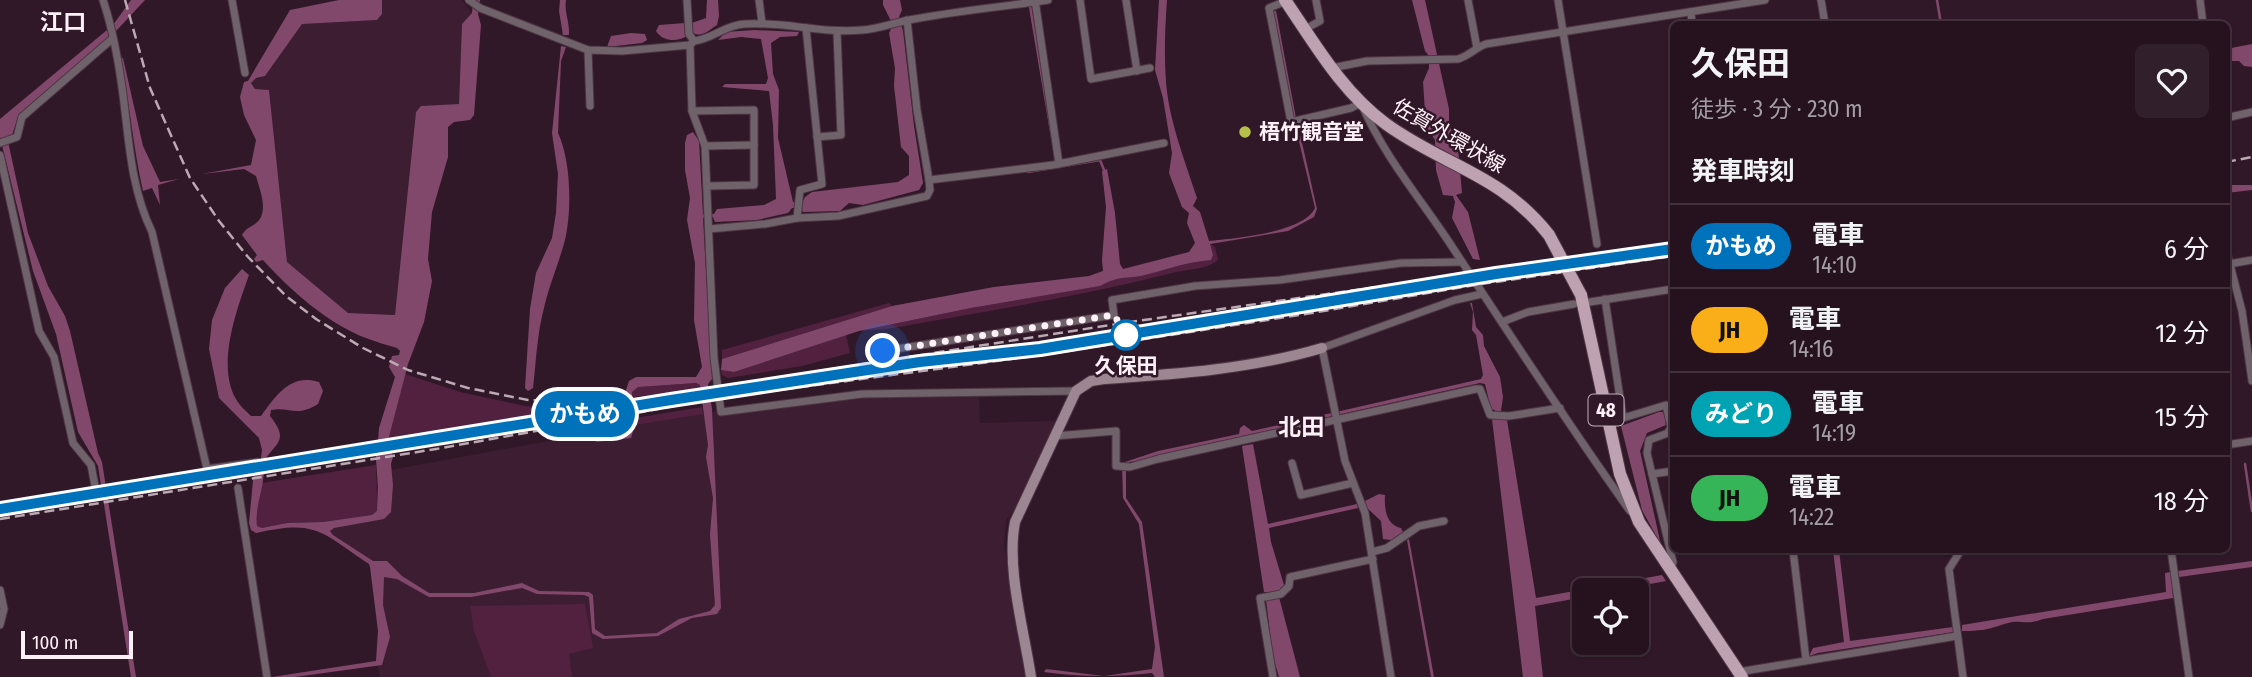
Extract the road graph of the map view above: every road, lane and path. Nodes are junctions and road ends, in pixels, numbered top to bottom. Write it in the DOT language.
graph roads {
  1 [pos="103,0"];
  2 [pos="232,0"];
  3 [pos="687,0"];
  4 [pos="759,0"];
  5 [pos="1048,0"];
  6 [pos="1080,0"];
  7 [pos="1126,0"];
  8 [pos="1316,0"];
  9 [pos="1468,0"];
  10 [pos="1558,0"];
  11 [pos="1765,0"];
  12 [pos="1821,0"];
  13 [pos="2200,0"];
  14 [pos="1285,1"];
  15 [pos="1032,2"];
  16 [pos="473,4"];
  17 [pos="1694,11"];
  18 [pos="905,21"];
  19 [pos="1692,21"];
  20 [pos="1824,21"];
  21 [pos="2203,21"];
  22 [pos="762,23"];
  23 [pos="806,29"];
  24 [pos="1305,29"];
  25 [pos="837,32"];
  26 [pos="1563,32"];
  27 [pos="113,39"];
  28 [pos="692,43"];
  29 [pos="1477,48"];
  30 [pos="588,50"];
  31 [pos="1150,68"];
  32 [pos="1332,68"];
  33 [pos="1137,71"];
  34 [pos="245,73"];
  35 [pos="1361,103"];
  36 [pos="590,106"];
  37 [pos="692,111"];
  38 [pos="2252,112"];
  39 [pos="2230,117"];
  40 [pos="817,137"];
  41 [pos="0,143"];
  42 [pos="1164,144"];
  43 [pos="754,145"];
  44 [pos="705,146"];
  45 [pos="0,155"];
  46 [pos="1056,164"];
  47 [pos="929,182"];
  48 [pos="707,186"];
  49 [pos="797,214"];
  50 [pos="709,229"];
  51 [pos="1597,244"];
  52 [pos="2252,260"];
  53 [pos="1462,262"];
  54 [pos="2230,264"];
  55 [pos="2230,268"];
  56 [pos="1670,289"];
  57 [pos="1482,294"];
  58 [pos="1605,299"];
  59 [pos="1582,300"];
  60 [pos="1502,322"];
  61 [pos="881,343"];
  62 [pos="1322,348"];
  63 [pos="2252,381"];
  64 [pos="1076,391"];
  65 [pos="1560,408"];
  66 [pos="1338,420"];
  67 [pos="1670,422"];
  68 [pos="1670,429"];
  69 [pos="1055,436"];
  70 [pos="2252,441"];
  71 [pos="2230,444"];
  72 [pos="258,461"];
  73 [pos="1292,463"];
  74 [pos="1670,471"];
  75 [pos="1652,474"];
  76 [pos="1353,483"];
  77 [pos="95,486"];
  78 [pos="239,488"];
  79 [pos="1444,521"];
  80 [pos="1639,523"];
  81 [pos="1670,549"];
  82 [pos="1671,553"];
  83 [pos="1793,553"];
  84 [pos="1959,553"];
  85 [pos="2171,553"];
  86 [pos="1372,555"];
  87 [pos="1670,570"];
  88 [pos="0,590"];
  89 [pos="0,625"];
  90 [pos="1957,631"];
  91 [pos="1811,659"];
  92 [pos="1740,674"];
  93 [pos="267,676"];
  94 [pos="1031,677"];
  95 [pos="1273,677"];
  96 [pos="1391,677"];
  97 [pos="1963,677"];
  98 [pos="2189,677"];
  1 -- 27 [label="street"];
  2 -- 34 [label="street"];
  3 -- 28 [label="street"];
  4 -- 22 [label="street"];
  5 -- 15 [label="street"];
  6 -- 33 [label="street"];
  7 -- 33 [label="street"];
  8 -- 24 [label="street"];
  9 -- 29 [label="street"];
  10 -- 26 [label="street"];
  11 -- 17 [label="street"];
  12 -- 20 [label="street"];
  13 -- 21 [label="street"];
  14 -- 24 [label="main road, 佐賀外環状線 / 48"];
  14 -- 35 [label="street"];
  15 -- 18 [label="street"];
  15 -- 46 [label="street"];
  16 -- 30 [label="street"];
  17 -- 19 [label="street"];
  17 -- 26 [label="street"];
  18 -- 25 [label="street"];
  18 -- 47 [label="street"];
  22 -- 23 [label="street"];
  22 -- 28 [label="street"];
  23 -- 25 [label="street"];
  23 -- 40 [label="street"];
  24 -- 32 [label="main road, 佐賀外環状線 / 48"];
  25 -- 40 [label="street"];
  26 -- 29 [label="street"];
  26 -- 51 [label="street"];
  27 -- 41 [label="street"];
  27 -- 72 [label="street"];
  28 -- 30 [label="street"];
  28 -- 37 [label="street"];
  29 -- 32 [label="street"];
  30 -- 36 [label="street"];
  31 -- 33 [label="street"];
  32 -- 35 [label="main road, 佐賀外環状線 / 48"];
  35 -- 53 [label="street"];
  35 -- 59 [label="main road, 佐賀外環状線 / 48, bridge"];
  37 -- 43 [label="street"];
  37 -- 44 [label="street"];
  38 -- 39 [label="street"];
  40 -- 49 [label="street"];
  42 -- 46 [label="street"];
  43 -- 44 [label="street"];
  43 -- 48 [label="street"];
  44 -- 48 [label="street"];
  45 -- 77 [label="street"];
  46 -- 47 [label="street"];
  47 -- 49 [label="street"];
  48 -- 50 [label="street"];
  49 -- 50 [label="street"];
  50 -- 64 [label="street"];
  52 -- 54 [label="street"];
  53 -- 57 [label="street"];
  53 -- 61 [label="street"];
  55 -- 63 [label="street"];
  56 -- 58 [label="street"];
  57 -- 60 [label="street"];
  57 -- 62 [label="street"];
  58 -- 59 [label="street"];
  58 -- 67 [label="street"];
  59 -- 60 [label="street"];
  59 -- 80 [label="main road, 48"];
  60 -- 65 [label="street"];
  62 -- 64 [label="main road"];
  62 -- 66 [label="street"];
  64 -- 69 [label="main road"];
  65 -- 66 [label="street"];
  65 -- 80 [label="street"];
  66 -- 69 [label="street"];
  66 -- 76 [label="street"];
  68 -- 75 [label="street"];
  69 -- 94 [label="main road"];
  70 -- 71 [label="street"];
  73 -- 76 [label="street"];
  74 -- 75 [label="street"];
  75 -- 81 [label="street"];
  76 -- 86 [label="street"];
  78 -- 93 [label="street"];
  79 -- 86 [label="street"];
  80 -- 87 [label="main road, 48"];
  82 -- 87 [label="street"];
  83 -- 91 [label="street"];
  84 -- 90 [label="street"];
  85 -- 98 [label="street"];
  86 -- 95 [label="street"];
  86 -- 96 [label="street"];
  87 -- 92 [label="main road, 48"];
  88 -- 89 [label="street"];
  90 -- 91 [label="street"];
  90 -- 97 [label="street"];
  91 -- 92 [label="street"];
}
